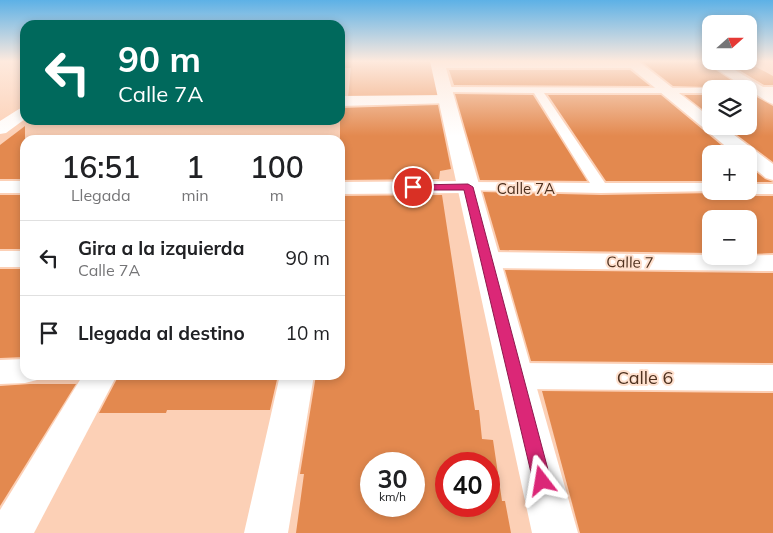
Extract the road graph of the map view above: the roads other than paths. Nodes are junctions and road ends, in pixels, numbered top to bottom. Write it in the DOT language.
graph roads {
  1 [pos="409,86"];
  2 [pos="443,86"];
  3 [pos="501,86"];
  4 [pos="660,86"];
  5 [pos="537,90"];
  6 [pos="665,90"];
  7 [pos="702,90"];
  8 [pos="757,90"];
  9 [pos="773,90"];
  10 [pos="757,92"];
  11 [pos="773,99"];
  12 [pos="345,100"];
  13 [pos="20,115"];
  14 [pos="702,119"];
  15 [pos="0,129"];
  16 [pos="722,135"];
  17 [pos="735,145"];
  18 [pos="757,162"];
  19 [pos="773,174"];
  20 [pos="0,187"];
  21 [pos="20,187"];
  22 [pos="468,187"];
  23 [pos="345,188"];
  24 [pos="601,188"];
  25 [pos="702,188"];
  26 [pos="757,189"];
  27 [pos="773,189"];
  28 [pos="0,259"];
  29 [pos="20,259"];
  30 [pos="487,260"];
  31 [pos="773,264"];
  32 [pos="20,371"];
  33 [pos="0,372"];
  34 [pos="516,376"];
  35 [pos="773,378"];
  36 [pos="97,380"];
  37 [pos="296,380"];
  38 [pos="12,533"];
  39 [pos="266,533"];
  40 [pos="555,533"];
  1 -- 12 [label="street"];
  2 -- 22 [label="street"];
  3 -- 5 [label="street"];
  4 -- 6 [label="street"];
  5 -- 6 [label="street"];
  5 -- 24 [label="street"];
  6 -- 7 [label="street"];
  6 -- 14 [label="street"];
  8 -- 9 [label="street"];
  10 -- 11 [label="street"];
  13 -- 15 [label="street"];
  16 -- 17 [label="street"];
  18 -- 19 [label="street"];
  20 -- 21 [label="street"];
  22 -- 23 [label="street, Calle 7A"];
  22 -- 24 [label="street, Calle 7A"];
  22 -- 30 [label="street"];
  24 -- 25 [label="street, Calle 7A"];
  26 -- 27 [label="street"];
  28 -- 29 [label="street"];
  30 -- 31 [label="street, Calle 7"];
  30 -- 34 [label="street"];
  32 -- 33 [label="street"];
  34 -- 35 [label="street, Calle 6"];
  34 -- 40 [label="street"];
  36 -- 38 [label="street"];
  37 -- 39 [label="street"];
}
